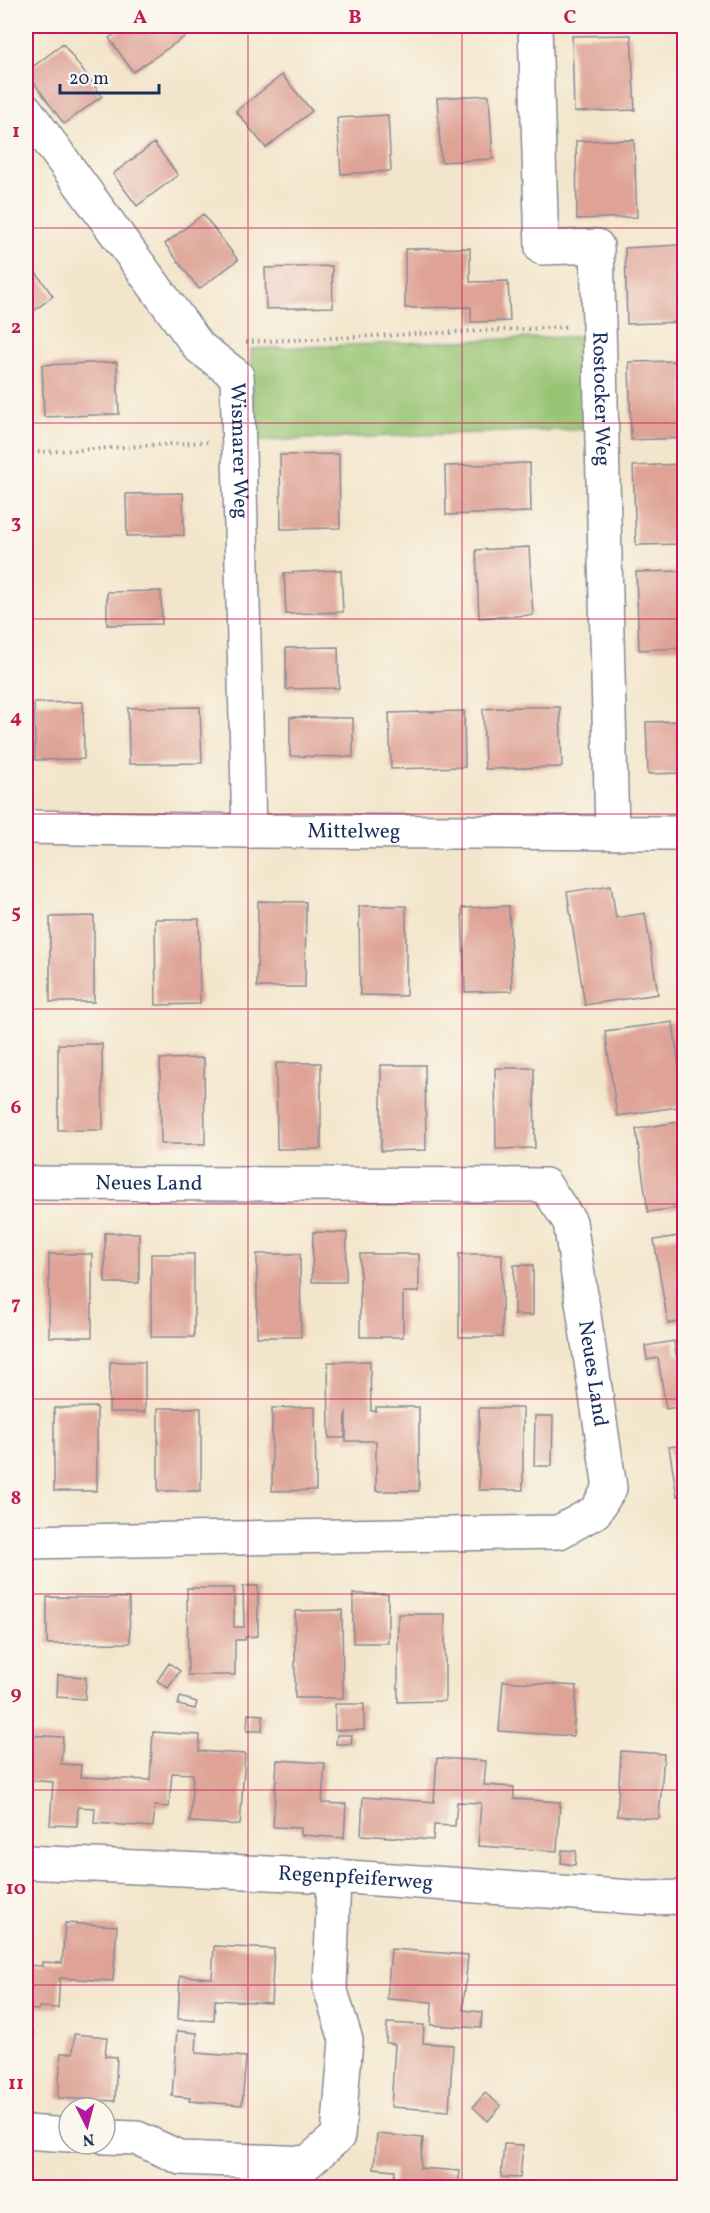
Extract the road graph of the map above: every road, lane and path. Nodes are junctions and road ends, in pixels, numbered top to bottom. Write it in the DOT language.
graph roads {
  1 [pos="535,26"];
  2 [pos="26,110"];
  3 [pos="599,326"];
  4 [pos="199,346"];
  5 [pos="238,440"];
  6 [pos="26,453"];
  7 [pos="26,827"];
  8 [pos="249,831"];
  9 [pos="612,831"];
  10 [pos="684,832"];
  11 [pos="26,1183"];
  12 [pos="26,1542"];
  13 [pos="26,1863"];
  14 [pos="334,1876"];
  15 [pos="684,1897"];
  16 [pos="26,2132"];
  17 [pos="57,2134"];
  18 [pos="117,2137"];
  1 -- 3 [label="street, Rostocker Weg"];
  2 -- 4 [label="street, Wismarer Weg"];
  3 -- 4 [label="path"];
  3 -- 9 [label="street, Rostocker Weg"];
  4 -- 5 [label="street, Wismarer Weg"];
  5 -- 6 [label="path"];
  5 -- 8 [label="street, Wismarer Weg"];
  7 -- 8 [label="street, Mittelweg"];
  8 -- 9 [label="street, Mittelweg"];
  9 -- 10 [label="street, Mittelweg"];
  11 -- 12 [label="street, Neues Land"];
  13 -- 14 [label="street, Regenpfeiferweg"];
  14 -- 15 [label="street, Regenpfeiferweg"];
  14 -- 18 [label="street"];
  16 -- 17 [label="street"];
}
